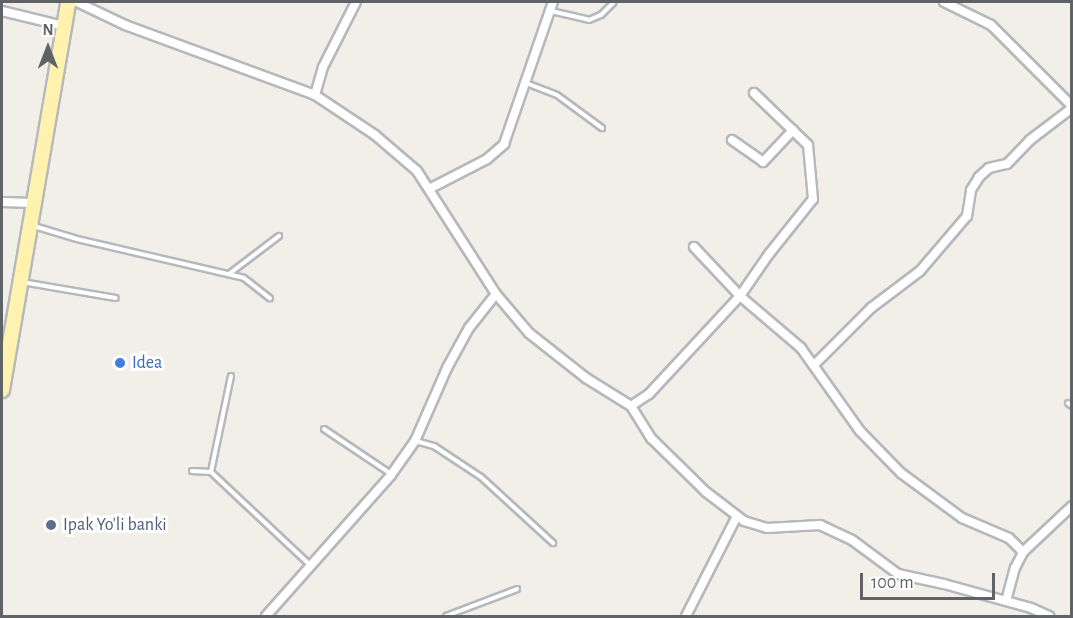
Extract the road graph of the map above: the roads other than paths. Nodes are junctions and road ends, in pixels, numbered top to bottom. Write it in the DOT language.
graph roads {
  1 [pos="68,2"];
  2 [pos="77,2"];
  3 [pos="356,2"];
  4 [pos="614,2"];
  5 [pos="944,2"];
  6 [pos="552,6"];
  7 [pos="2,11"];
  8 [pos="64,26"];
  9 [pos="525,83"];
  10 [pos="754,93"];
  11 [pos="315,95"];
  12 [pos="1071,107"];
  13 [pos="602,128"];
  14 [pos="793,130"];
  15 [pos="732,140"];
  16 [pos="429,189"];
  17 [pos="2,202"];
  18 [pos="34,202"];
  19 [pos="30,224"];
  20 [pos="279,236"];
  21 [pos="694,247"];
  22 [pos="229,274"];
  23 [pos="20,281"];
  24 [pos="496,294"];
  25 [pos="740,296"];
  26 [pos="116,298"];
  27 [pos="270,298"];
  28 [pos="814,365"];
  29 [pos="231,375"];
  30 [pos="2,390"];
  31 [pos="631,406"];
  32 [pos="324,429"];
  33 [pos="415,441"];
  34 [pos="192,471"];
  35 [pos="211,472"];
  36 [pos="391,475"];
  37 [pos="1071,506"];
  38 [pos="737,516"];
  39 [pos="553,543"];
  40 [pos="1023,552"];
  41 [pos="311,566"];
  42 [pos="517,589"];
  43 [pos="1006,601"];
  44 [pos="266,616"];
  45 [pos="446,616"];
  46 [pos="686,616"];
  47 [pos="1049,616"];
  1 -- 8 [label="main road"];
  2 -- 11 [label="street"];
  3 -- 11 [label="street"];
  4 -- 6 [label="lane"];
  5 -- 12 [label="street"];
  6 -- 9 [label="street"];
  7 -- 8 [label="street"];
  8 -- 18 [label="main road"];
  9 -- 13 [label="lane"];
  9 -- 16 [label="street"];
  10 -- 14 [label="street"];
  11 -- 16 [label="street"];
  12 -- 28 [label="street"];
  14 -- 15 [label="street"];
  14 -- 25 [label="street"];
  16 -- 24 [label="street"];
  17 -- 18 [label="street"];
  18 -- 19 [label="main road"];
  19 -- 22 [label="lane"];
  19 -- 23 [label="main road"];
  20 -- 22 [label="lane"];
  21 -- 25 [label="street"];
  22 -- 27 [label="lane"];
  23 -- 26 [label="lane"];
  23 -- 30 [label="main road"];
  24 -- 31 [label="street"];
  24 -- 33 [label="street"];
  25 -- 28 [label="street"];
  25 -- 31 [label="street"];
  28 -- 40 [label="street"];
  29 -- 35 [label="lane"];
  31 -- 38 [label="street"];
  32 -- 36 [label="lane"];
  33 -- 36 [label="street"];
  33 -- 39 [label="lane"];
  34 -- 35 [label="lane"];
  35 -- 41 [label="lane"];
  36 -- 41 [label="street"];
  37 -- 40 [label="street"];
  38 -- 43 [label="street"];
  38 -- 46 [label="street"];
  40 -- 43 [label="street"];
  41 -- 44 [label="street"];
  42 -- 45 [label="lane"];
  43 -- 47 [label="street"];
}
